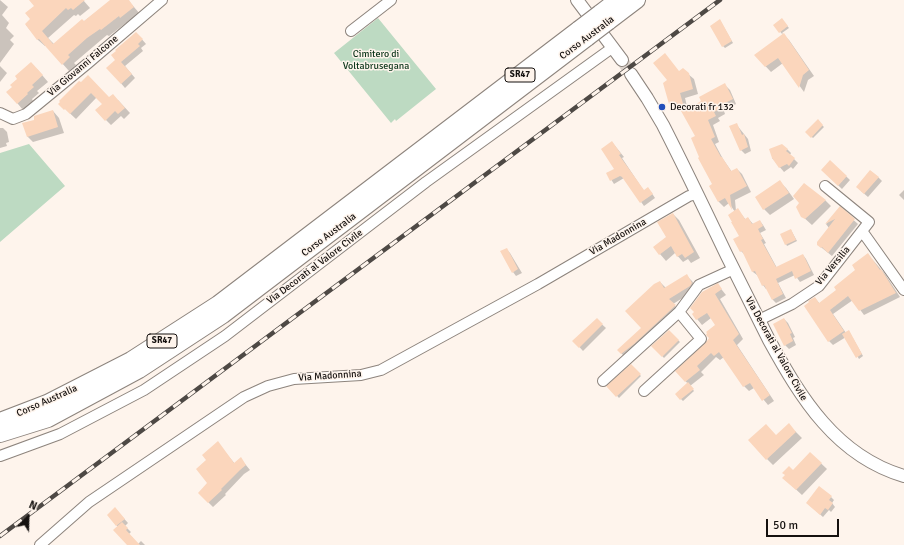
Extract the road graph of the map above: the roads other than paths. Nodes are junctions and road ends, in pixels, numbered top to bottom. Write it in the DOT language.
graph roads {
  1 [pos="162,0"];
  2 [pos="391,0"];
  3 [pos="577,0"];
  4 [pos="617,0"];
  5 [pos="637,0"];
  6 [pos="604,18"];
  7 [pos="351,31"];
  8 [pos="583,34"];
  9 [pos="612,48"];
  10 [pos="622,60"];
  11 [pos="631,74"];
  12 [pos="0,113"];
  13 [pos="825,186"];
  14 [pos="697,194"];
  15 [pos="862,231"];
  16 [pos="734,269"];
  17 [pos="904,290"];
  18 [pos="679,312"];
  19 [pos="759,320"];
  20 [pos="603,381"];
  21 [pos="644,391"];
  22 [pos="0,421"];
  23 [pos="0,434"];
  24 [pos="0,456"];
  25 [pos="904,476"];
  26 [pos="40,545"];
  1 -- 12 [label="street, Via Giovanni Falcone"];
  2 -- 7 [label="street"];
  3 -- 9 [label="street"];
  4 -- 6 [label="highway, Corso Australia / SR47"];
  5 -- 6 [label="highway, Corso Australia / SR47"];
  6 -- 8 [label="highway, Corso Australia / SR47, bridge"];
  8 -- 22 [label="highway, Corso Australia / SR47"];
  8 -- 23 [label="highway, Corso Australia / SR47"];
  9 -- 10 [label="street"];
  9 -- 24 [label="street, Via Decorati al Valore Civile"];
  11 -- 14 [label="street, Via Decorati al Valore Civile"];
  13 -- 15 [label="street"];
  14 -- 16 [label="street, Via Decorati al Valore Civile"];
  14 -- 26 [label="street, Via Madonnina"];
  15 -- 17 [label="street"];
  15 -- 19 [label="street, Via Versilia"];
  16 -- 18 [label="street"];
  16 -- 19 [label="street, Via Decorati al Valore Civile"];
  18 -- 20 [label="street"];
  18 -- 21 [label="street"];
  19 -- 25 [label="street, Via Decorati al Valore Civile"];
}
